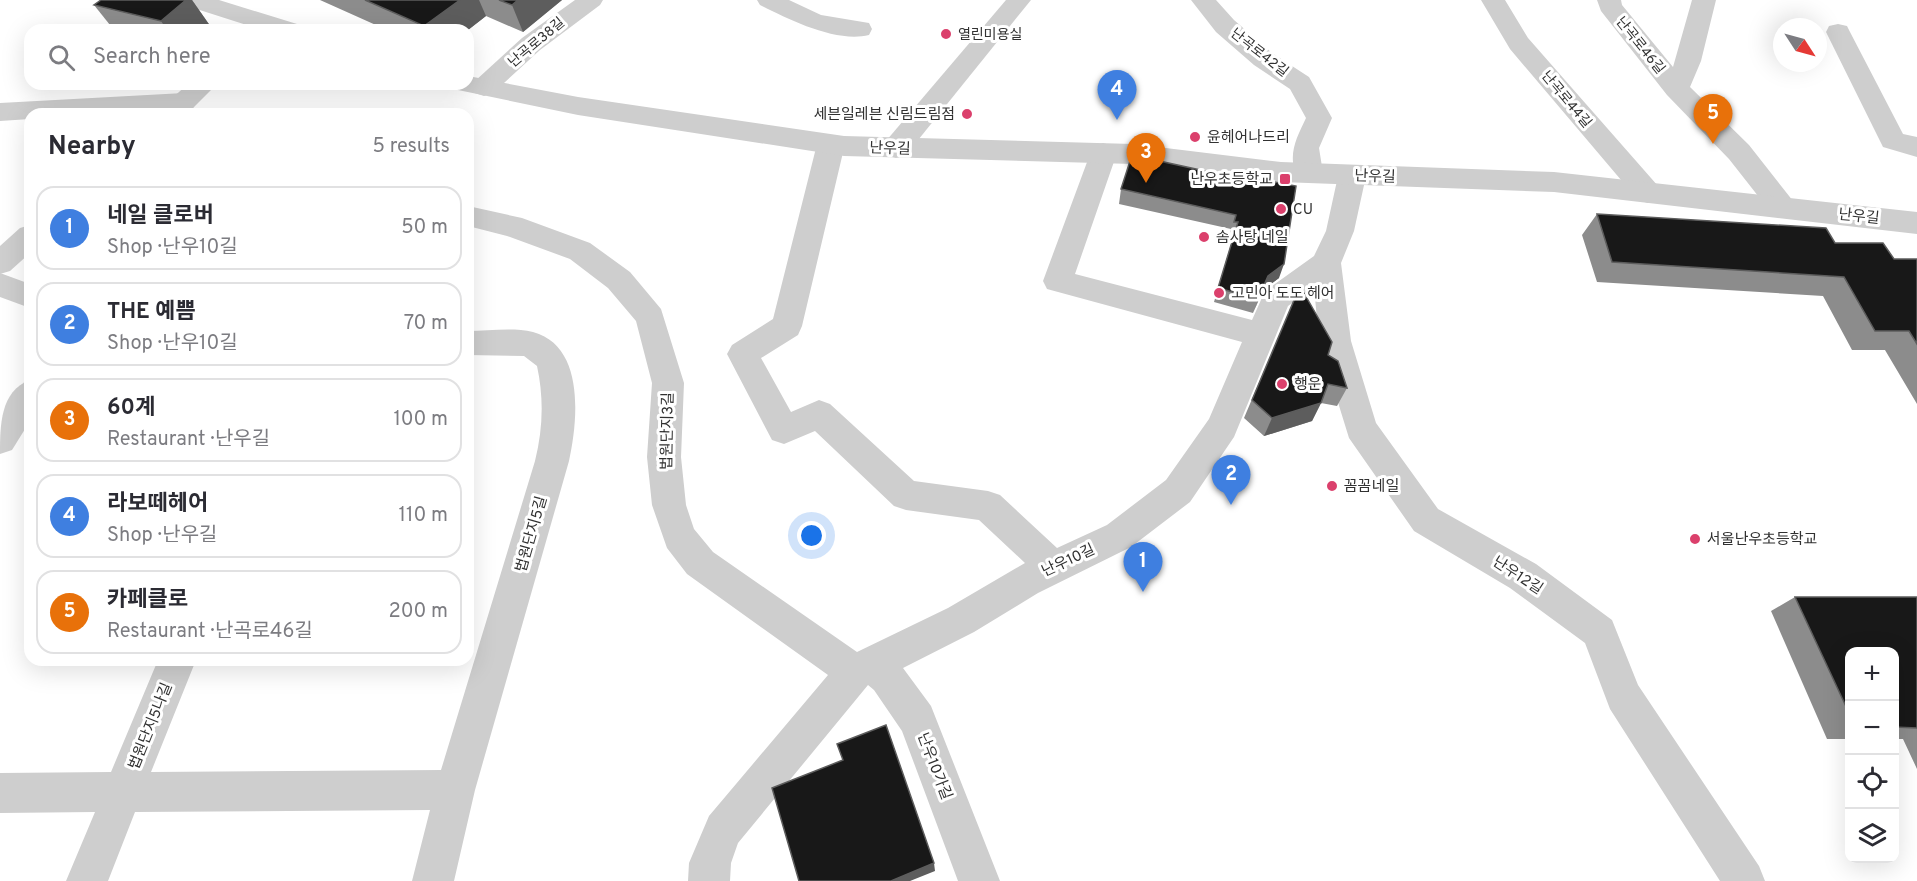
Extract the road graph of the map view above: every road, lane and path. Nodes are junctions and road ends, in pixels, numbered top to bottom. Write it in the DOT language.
graph roads {
  1 [pos="193,0"];
  2 [pos="591,0"];
  3 [pos="769,0"];
  4 [pos="840,0"];
  5 [pos="1019,0"];
  6 [pos="1203,0"];
  7 [pos="1493,0"];
  8 [pos="1609,0"];
  9 [pos="1704,0"];
  10 [pos="815,22"];
  11 [pos="256,24"];
  12 [pos="860,29"];
  13 [pos="1838,32"];
  14 [pos="476,86"];
  15 [pos="1676,89"];
  16 [pos="197,90"];
  17 [pos="177,108"];
  18 [pos="24,111"];
  19 [pos="0,112"];
  20 [pos="831,144"];
  21 [pos="1917,147"];
  22 [pos="896,148"];
  23 [pos="1103,153"];
  24 [pos="1310,174"];
  25 [pos="1352,176"];
  26 [pos="1648,193"];
  27 [pos="1783,208"];
  28 [pos="474,217"];
  29 [pos="1917,223"];
  30 [pos="24,241"];
  31 [pos="0,263"];
  32 [pos="1326,263"];
  33 [pos="0,285"];
  34 [pos="24,294"];
  35 [pos="1261,335"];
  36 [pos="474,343"];
  37 [pos="24,402"];
  38 [pos="0,440"];
  39 [pos="1053,567"];
  40 [pos="174,666"];
  41 [pos="863,668"];
  42 [pos="455,790"];
  43 [pos="0,792"];
  44 [pos="122,792"];
  45 [pos="87,881"];
  46 [pos="433,881"];
  47 [pos="709,881"];
  48 [pos="979,881"];
  49 [pos="1744,881"];
  1 -- 11 [label="street"];
  2 -- 14 [label="street, 난곡로38길"];
  3 -- 10 [label="street"];
  4 -- 10 [label="street"];
  5 -- 22 [label="street"];
  6 -- 24 [label="street, 난곡로42길"];
  7 -- 26 [label="street, 난곡로44길"];
  8 -- 15 [label="street, 난곡로46길"];
  9 -- 15 [label="street, 난곡로46길"];
  10 -- 12 [label="street"];
  13 -- 21 [label="street"];
  14 -- 20 [label="street, 난우길"];
  15 -- 27 [label="street, 난곡로46길"];
  16 -- 17 [label="street"];
  18 -- 19 [label="street"];
  20 -- 22 [label="street, 난우길"];
  20 -- 39 [label="street"];
  22 -- 23 [label="street, 난우길"];
  23 -- 24 [label="street, 난우길"];
  23 -- 35 [label="street"];
  24 -- 25 [label="street, 난우길"];
  25 -- 26 [label="street, 난우길"];
  25 -- 32 [label="street"];
  26 -- 27 [label="street, 난우길"];
  27 -- 29 [label="street, 난우길"];
  28 -- 41 [label="street, 법원단지3길"];
  30 -- 31 [label="street"];
  32 -- 35 [label="street, 난우10길"];
  32 -- 49 [label="street, 난우12길"];
  33 -- 34 [label="street"];
  35 -- 39 [label="street, 난우10길"];
  36 -- 42 [label="street, 법원단지5길"];
  37 -- 38 [label="street"];
  39 -- 41 [label="street, 난우10길"];
  40 -- 44 [label="street, 법원단지5나길"];
  41 -- 47 [label="street, 난우10길"];
  41 -- 48 [label="street, 난우10가길"];
  42 -- 44 [label="street"];
  42 -- 46 [label="street, 법원단지5길"];
  43 -- 44 [label="street"];
  44 -- 45 [label="street, 법원단지5나길"];
}
